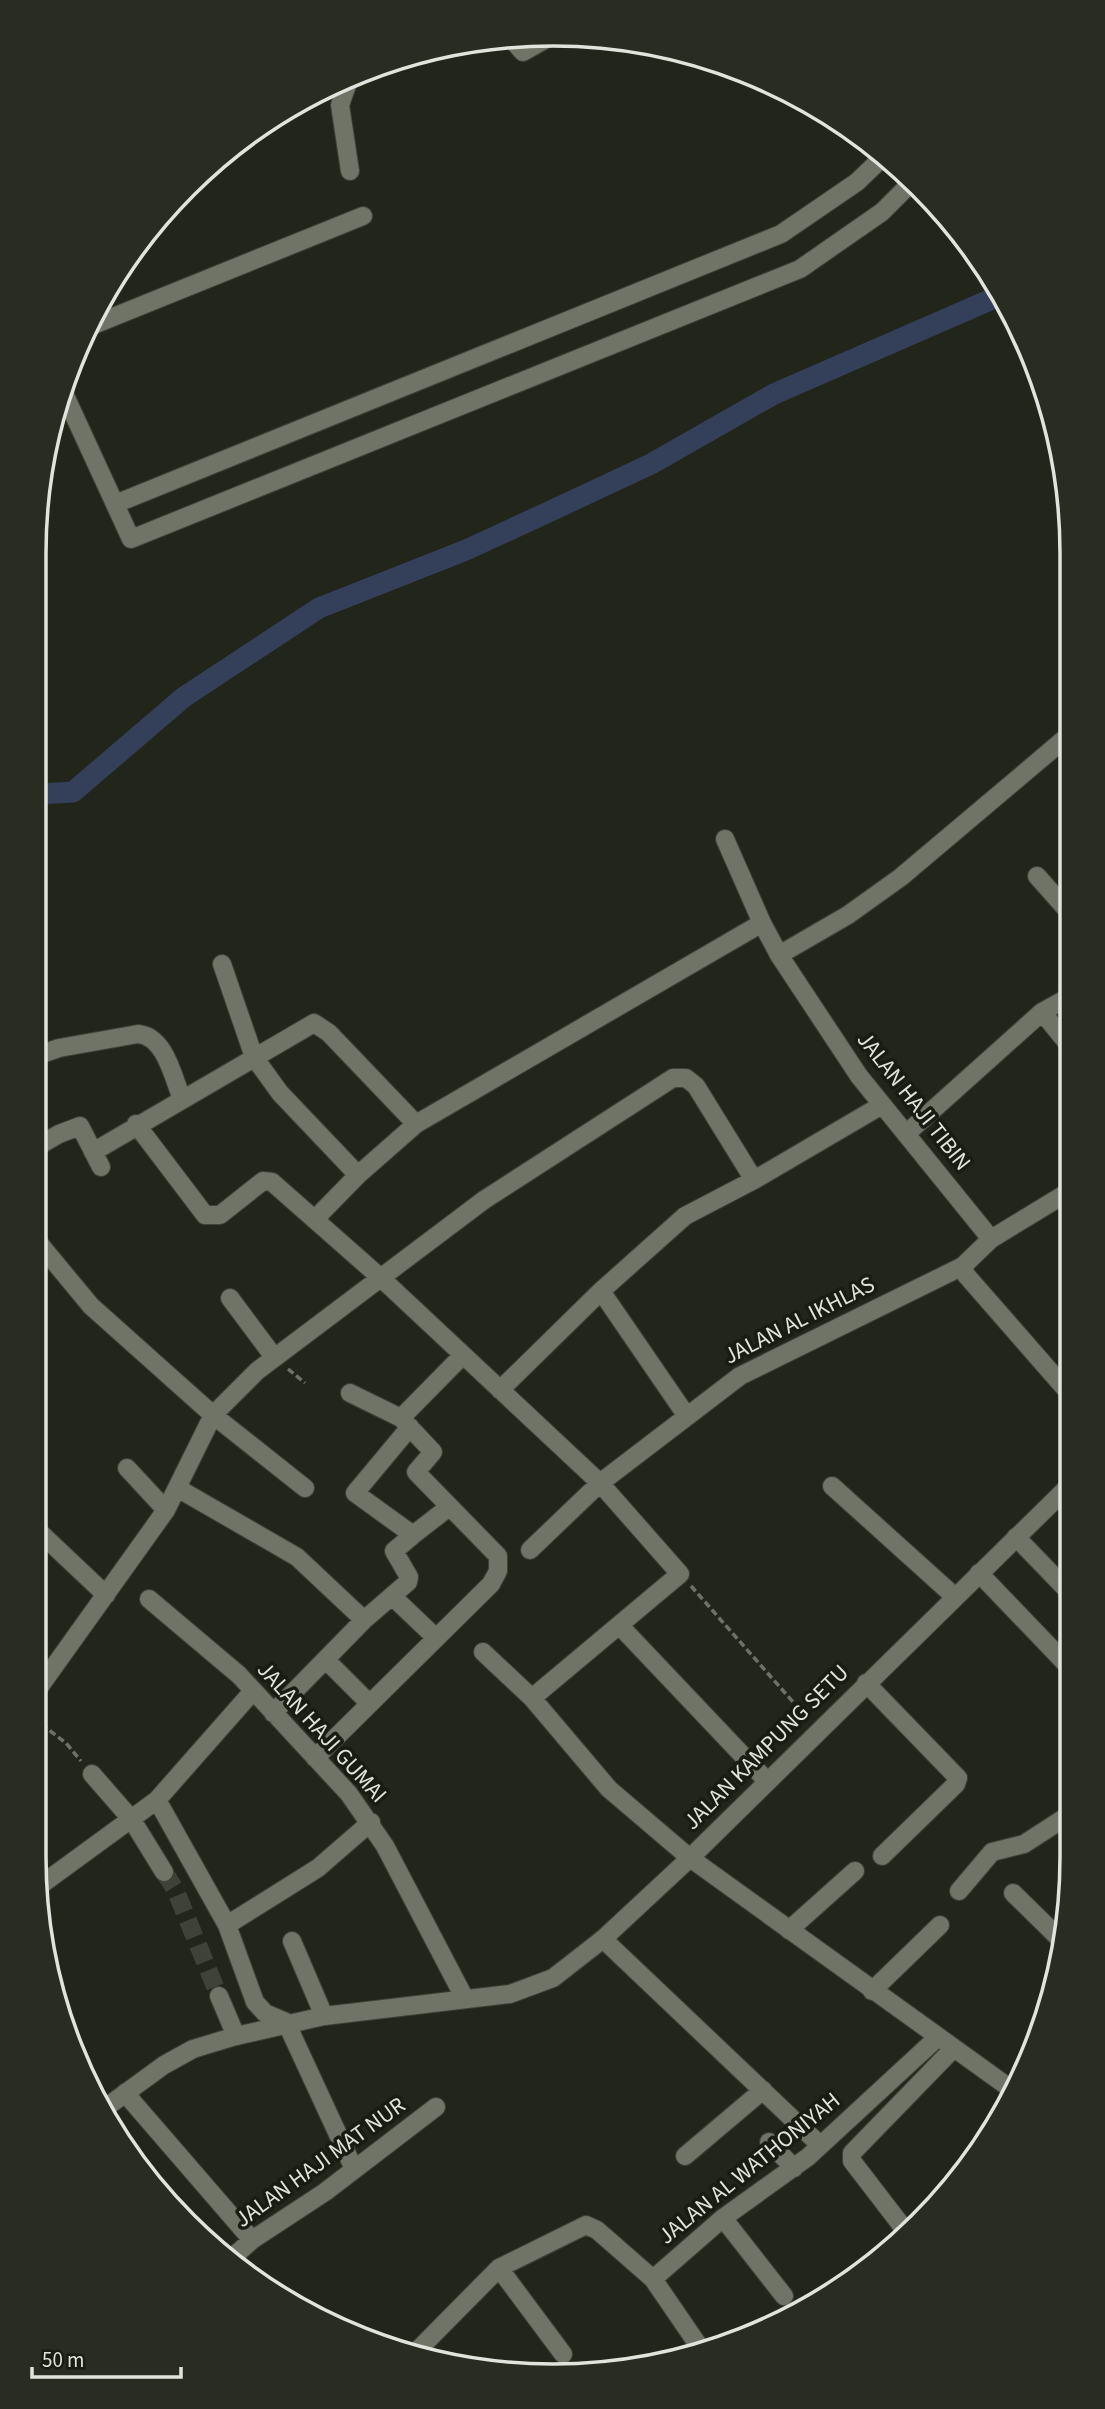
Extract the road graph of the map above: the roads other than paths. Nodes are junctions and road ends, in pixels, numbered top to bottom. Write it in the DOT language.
graph roads {
  1 [pos="519,47"];
  2 [pos="533,47"];
  3 [pos="345,90"];
  4 [pos="877,163"];
  5 [pos="350,171"];
  6 [pos="905,189"];
  7 [pos="363,216"];
  8 [pos="101,322"];
  9 [pos="68,403"];
  10 [pos="115,504"];
  11 [pos="1060,743"];
  12 [pos="724,839"];
  13 [pos="1037,876"];
  14 [pos="1060,902"];
  15 [pos="762,923"];
  16 [pos="779,955"];
  17 [pos="222,964"];
  18 [pos="1060,1002"];
  19 [pos="1042,1012"];
  20 [pos="1060,1034"];
  21 [pos="46,1052"];
  22 [pos="254,1057"];
  23 [pos="182,1099"];
  24 [pos="882,1105"];
  25 [pos="136,1124"];
  26 [pos="416,1124"];
  27 [pos="907,1133"];
  28 [pos="46,1142"];
  29 [pos="358,1175"];
  30 [pos="754,1180"];
  31 [pos="1060,1197"];
  32 [pos="315,1219"];
  33 [pos="991,1239"];
  34 [pos="46,1252"];
  35 [pos="963,1266"];
  36 [pos="381,1278"];
  37 [pos="601,1291"];
  38 [pos="230,1298"];
  39 [pos="463,1355"];
  40 [pos="274,1357"];
  41 [pos="1060,1383"];
  42 [pos="500,1390"];
  43 [pos="350,1393"];
  44 [pos="213,1415"];
  45 [pos="686,1415"];
  46 [pos="405,1422"];
  47 [pos="127,1468"];
  48 [pos="600,1483"];
  49 [pos="832,1486"];
  50 [pos="304,1488"];
  51 [pos="179,1489"];
  52 [pos="1060,1494"];
  53 [pos="449,1507"];
  54 [pos="166,1510"];
  55 [pos="413,1535"];
  56 [pos="46,1537"];
  57 [pos="1016,1537"];
  58 [pos="530,1550"];
  59 [pos="979,1573"];
  60 [pos="1060,1583"];
  61 [pos="106,1595"];
  62 [pos="392,1595"];
  63 [pos="954,1597"];
  64 [pos="149,1599"];
  65 [pos="363,1619"];
  66 [pos="620,1626"];
  67 [pos="435,1637"];
  68 [pos="483,1652"];
  69 [pos="1060,1658"];
  70 [pos="326,1660"];
  71 [pos="46,1678"];
  72 [pos="866,1683"];
  73 [pos="253,1691"];
  74 [pos="532,1698"];
  75 [pos="370,1704"];
  76 [pos="273,1713"];
  77 [pos="315,1758"];
  78 [pos="92,1774"];
  79 [pos="766,1781"];
  80 [pos="157,1800"];
  81 [pos="132,1820"];
  82 [pos="1060,1821"];
  83 [pos="371,1822"];
  84 [pos="882,1856"];
  85 [pos="690,1858"];
  86 [pos="855,1871"];
  87 [pos="164,1872"];
  88 [pos="47,1881"];
  89 [pos="959,1891"];
  90 [pos="1013,1893"];
  91 [pos="227,1925"];
  92 [pos="940,1925"];
  93 [pos="789,1930"];
  94 [pos="1053,1933"];
  95 [pos="604,1939"];
  96 [pos="292,1941"];
  97 [pos="873,1991"];
  98 [pos="219,1996"];
  99 [pos="465,1998"];
  100 [pos="324,2016"];
  101 [pos="286,2022"];
  102 [pos="236,2036"];
  103 [pos="937,2038"];
  104 [pos="953,2049"];
  105 [pos="1005,2085"];
  106 [pos="762,2090"];
  107 [pos="125,2093"];
  108 [pos="110,2104"];
  109 [pos="436,2108"];
  110 [pos="769,2142"];
  111 [pos="820,2145"];
  112 [pos="685,2156"];
  113 [pos="794,2168"];
  114 [pos="354,2169"];
  115 [pos="723,2218"];
  116 [pos="901,2225"];
  117 [pos="252,2239"];
  118 [pos="237,2253"];
  119 [pos="499,2268"];
  120 [pos="653,2279"];
  121 [pos="784,2296"];
  122 [pos="696,2342"];
  123 [pos="422,2346"];
  124 [pos="563,2354"];
  1 -- 2 [label="street"];
  3 -- 5 [label="street"];
  4 -- 10 [label="street"];
  6 -- 10 [label="street"];
  7 -- 8 [label="street"];
  9 -- 10 [label="street"];
  11 -- 16 [label="street"];
  12 -- 15 [label="street, JALAN HAJI TIBIN"];
  13 -- 14 [label="street"];
  15 -- 16 [label="street, JALAN HAJI TIBIN"];
  15 -- 26 [label="street"];
  16 -- 24 [label="street, JALAN HAJI TIBIN"];
  17 -- 22 [label="street"];
  18 -- 19 [label="street"];
  19 -- 20 [label="street"];
  19 -- 27 [label="street"];
  21 -- 23 [label="street"];
  22 -- 23 [label="street"];
  22 -- 26 [label="street"];
  22 -- 29 [label="street"];
  23 -- 25 [label="street"];
  24 -- 27 [label="street, JALAN HAJI TIBIN"];
  24 -- 30 [label="street"];
  25 -- 28 [label="street"];
  25 -- 32 [label="street"];
  26 -- 29 [label="street"];
  27 -- 33 [label="street, JALAN HAJI TIBIN"];
  29 -- 32 [label="street"];
  30 -- 36 [label="street"];
  30 -- 37 [label="street"];
  31 -- 33 [label="street"];
  32 -- 36 [label="street"];
  33 -- 35 [label="street"];
  34 -- 44 [label="street"];
  35 -- 41 [label="street"];
  35 -- 45 [label="street, JALAN AL IKHLAS"];
  36 -- 39 [label="street"];
  36 -- 40 [label="street"];
  37 -- 42 [label="street"];
  37 -- 45 [label="street"];
  38 -- 40 [label="street"];
  39 -- 42 [label="street"];
  39 -- 46 [label="street"];
  40 -- 44 [label="street"];
  42 -- 48 [label="street"];
  43 -- 46 [label="street"];
  44 -- 50 [label="street"];
  44 -- 51 [label="street"];
  45 -- 48 [label="street, JALAN AL IKHLAS"];
  46 -- 53 [label="street"];
  46 -- 55 [label="street"];
  47 -- 54 [label="street"];
  48 -- 58 [label="street, JALAN AL IKHLAS"];
  48 -- 66 [label="street"];
  49 -- 63 [label="street"];
  51 -- 54 [label="street"];
  51 -- 65 [label="street"];
  52 -- 57 [label="street, JALAN KAMPUNG SETU"];
  53 -- 55 [label="street"];
  53 -- 67 [label="street"];
  54 -- 61 [label="street"];
  55 -- 62 [label="street"];
  56 -- 61 [label="street"];
  57 -- 59 [label="street, JALAN KAMPUNG SETU"];
  57 -- 60 [label="street"];
  59 -- 63 [label="street, JALAN KAMPUNG SETU"];
  59 -- 69 [label="street"];
  61 -- 71 [label="street"];
  62 -- 65 [label="street"];
  62 -- 67 [label="street"];
  63 -- 72 [label="street, JALAN KAMPUNG SETU"];
  64 -- 73 [label="street, JALAN HAJI GUMAI"];
  65 -- 70 [label="street"];
  66 -- 74 [label="street"];
  66 -- 79 [label="street"];
  67 -- 75 [label="street"];
  68 -- 74 [label="street"];
  70 -- 75 [label="street"];
  70 -- 76 [label="street"];
  72 -- 79 [label="street, JALAN KAMPUNG SETU"];
  72 -- 84 [label="street"];
  73 -- 76 [label="street, JALAN HAJI GUMAI"];
  73 -- 80 [label="street"];
  74 -- 85 [label="street"];
  75 -- 77 [label="street"];
  76 -- 77 [label="street, JALAN HAJI GUMAI"];
  77 -- 83 [label="street, JALAN HAJI GUMAI"];
  78 -- 81 [label="street"];
  79 -- 85 [label="street, JALAN KAMPUNG SETU"];
  80 -- 81 [label="street"];
  80 -- 91 [label="street"];
  81 -- 87 [label="street"];
  81 -- 88 [label="street"];
  82 -- 89 [label="street"];
  83 -- 91 [label="street"];
  83 -- 99 [label="street, JALAN HAJI GUMAI"];
  85 -- 93 [label="street, JALAN KAMPUNG SETU"];
  85 -- 95 [label="street"];
  86 -- 93 [label="street"];
  90 -- 94 [label="street"];
  91 -- 101 [label="street"];
  92 -- 97 [label="street"];
  93 -- 97 [label="street, JALAN KAMPUNG SETU"];
  95 -- 99 [label="street"];
  95 -- 106 [label="street"];
  96 -- 100 [label="street"];
  97 -- 103 [label="street, JALAN KAMPUNG SETU"];
  98 -- 102 [label="street"];
  99 -- 100 [label="street"];
  100 -- 101 [label="street"];
  101 -- 102 [label="street"];
  101 -- 114 [label="street"];
  102 -- 107 [label="street"];
  103 -- 104 [label="street, JALAN KAMPUNG SETU"];
  103 -- 111 [label="street, JALAN AL WATHONIYAH"];
  104 -- 105 [label="street, JALAN KAMPUNG SETU"];
  104 -- 116 [label="street"];
  106 -- 111 [label="street"];
  106 -- 112 [label="street"];
  107 -- 108 [label="street"];
  107 -- 117 [label="street"];
  109 -- 114 [label="street, JALAN HAJI MAT NUR"];
  110 -- 113 [label="street"];
  111 -- 113 [label="street, JALAN AL WATHONIYAH"];
  113 -- 115 [label="street, JALAN AL WATHONIYAH"];
  114 -- 117 [label="street, JALAN HAJI MAT NUR"];
  115 -- 120 [label="street, JALAN AL WATHONIYAH"];
  115 -- 121 [label="street"];
  117 -- 118 [label="street, JALAN HAJI MAT NUR"];
  119 -- 120 [label="street"];
  119 -- 123 [label="street"];
  119 -- 124 [label="street"];
  120 -- 122 [label="street"];
}
